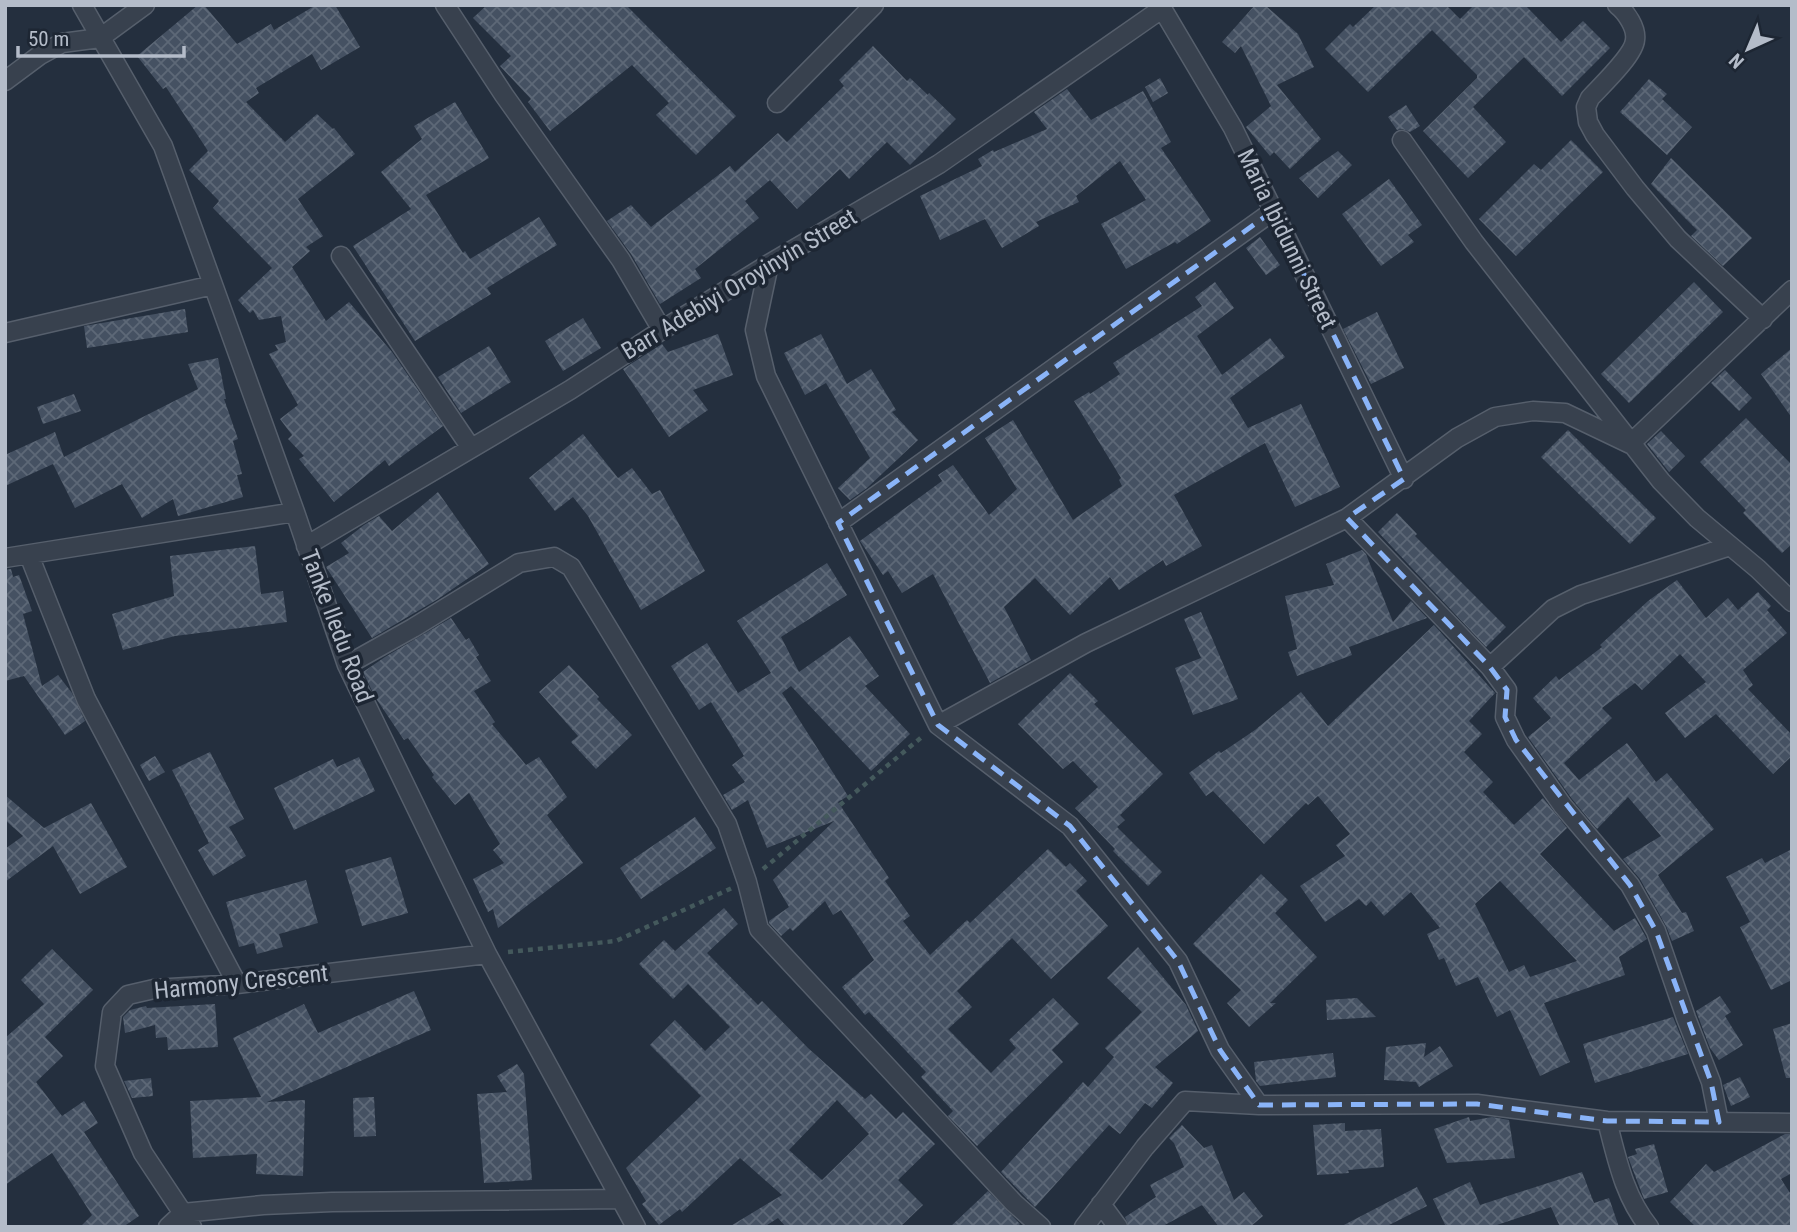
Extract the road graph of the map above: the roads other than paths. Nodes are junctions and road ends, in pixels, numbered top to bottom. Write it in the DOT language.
graph roads {
  1 [pos="82,5"];
  2 [pos="145,5"];
  3 [pos="445,5"];
  4 [pos="874,5"];
  5 [pos="1617,5"];
  6 [pos="1161,7"];
  7 [pos="100,38"];
  8 [pos="5,81"];
  9 [pos="777,103"];
  10 [pos="1402,141"];
  11 [pos="1273,211"];
  12 [pos="341,256"];
  13 [pos="769,264"];
  14 [pos="213,285"];
  15 [pos="1792,290"];
  16 [pos="1763,319"];
  17 [pos="662,330"];
  18 [pos="5,333"];
  19 [pos="1630,444"];
  20 [pos="471,448"];
  21 [pos="1404,479"];
  22 [pos="295,512"];
  23 [pos="1347,518"];
  24 [pos="838,523"];
  25 [pos="306,546"];
  26 [pos="1730,546"];
  27 [pos="29,555"];
  28 [pos="5,558"];
  29 [pos="1792,603"];
  30 [pos="346,665"];
  31 [pos="1490,667"];
  32 [pos="938,724"];
  33 [pos="488,954"];
  34 [pos="237,984"];
  35 [pos="1259,1105"];
  36 [pos="1607,1121"];
  37 [pos="1720,1122"];
  38 [pos="1792,1122"];
  39 [pos="621,1199"];
  40 [pos="1101,1204"];
  41 [pos="188,1220"];
  42 [pos="168,1227"];
  43 [pos="636,1227"];
  44 [pos="1041,1227"];
  45 [pos="1084,1227"];
  46 [pos="1118,1227"];
  47 [pos="1649,1227"];
  1 -- 7 [label="street, Tanke Iledu Road"];
  2 -- 7 [label="street"];
  3 -- 17 [label="street"];
  4 -- 9 [label="street"];
  5 -- 16 [label="street"];
  6 -- 11 [label="street, Maria Ibidunni Street"];
  6 -- 13 [label="street, Barr Adebiyi Oroyinyin Street"];
  7 -- 8 [label="street"];
  7 -- 14 [label="street, Tanke Iledu Road"];
  10 -- 19 [label="street"];
  11 -- 21 [label="street, Maria Ibidunni Street"];
  11 -- 24 [label="street"];
  12 -- 20 [label="street"];
  13 -- 17 [label="street, Barr Adebiyi Oroyinyin Street"];
  13 -- 24 [label="street"];
  14 -- 18 [label="street"];
  14 -- 22 [label="street, Tanke Iledu Road"];
  15 -- 16 [label="street"];
  16 -- 19 [label="street"];
  17 -- 20 [label="street, Barr Adebiyi Oroyinyin Street"];
  19 -- 21 [label="street"];
  19 -- 26 [label="street"];
  20 -- 25 [label="street, Barr Adebiyi Oroyinyin Street"];
  21 -- 23 [label="street"];
  22 -- 25 [label="street, Tanke Iledu Road"];
  22 -- 27 [label="street"];
  23 -- 31 [label="street"];
  23 -- 32 [label="street"];
  24 -- 32 [label="street"];
  25 -- 30 [label="street, Tanke Iledu Road"];
  26 -- 29 [label="street"];
  26 -- 31 [label="street"];
  27 -- 28 [label="street"];
  27 -- 34 [label="street"];
  30 -- 33 [label="street, Tanke Iledu Road"];
  30 -- 44 [label="street"];
  31 -- 37 [label="street"];
  32 -- 35 [label="street"];
  33 -- 34 [label="street, Harmony Crescent"];
  33 -- 39 [label="street, Tanke Iledu Road"];
  34 -- 41 [label="street, Harmony Crescent"];
  35 -- 36 [label="street"];
  35 -- 40 [label="street"];
  36 -- 37 [label="street"];
  36 -- 47 [label="street"];
  37 -- 38 [label="street"];
  39 -- 41 [label="street"];
  39 -- 43 [label="street, Tanke Iledu Road"];
  40 -- 45 [label="street"];
  40 -- 46 [label="street"];
  41 -- 42 [label="street"];
}
